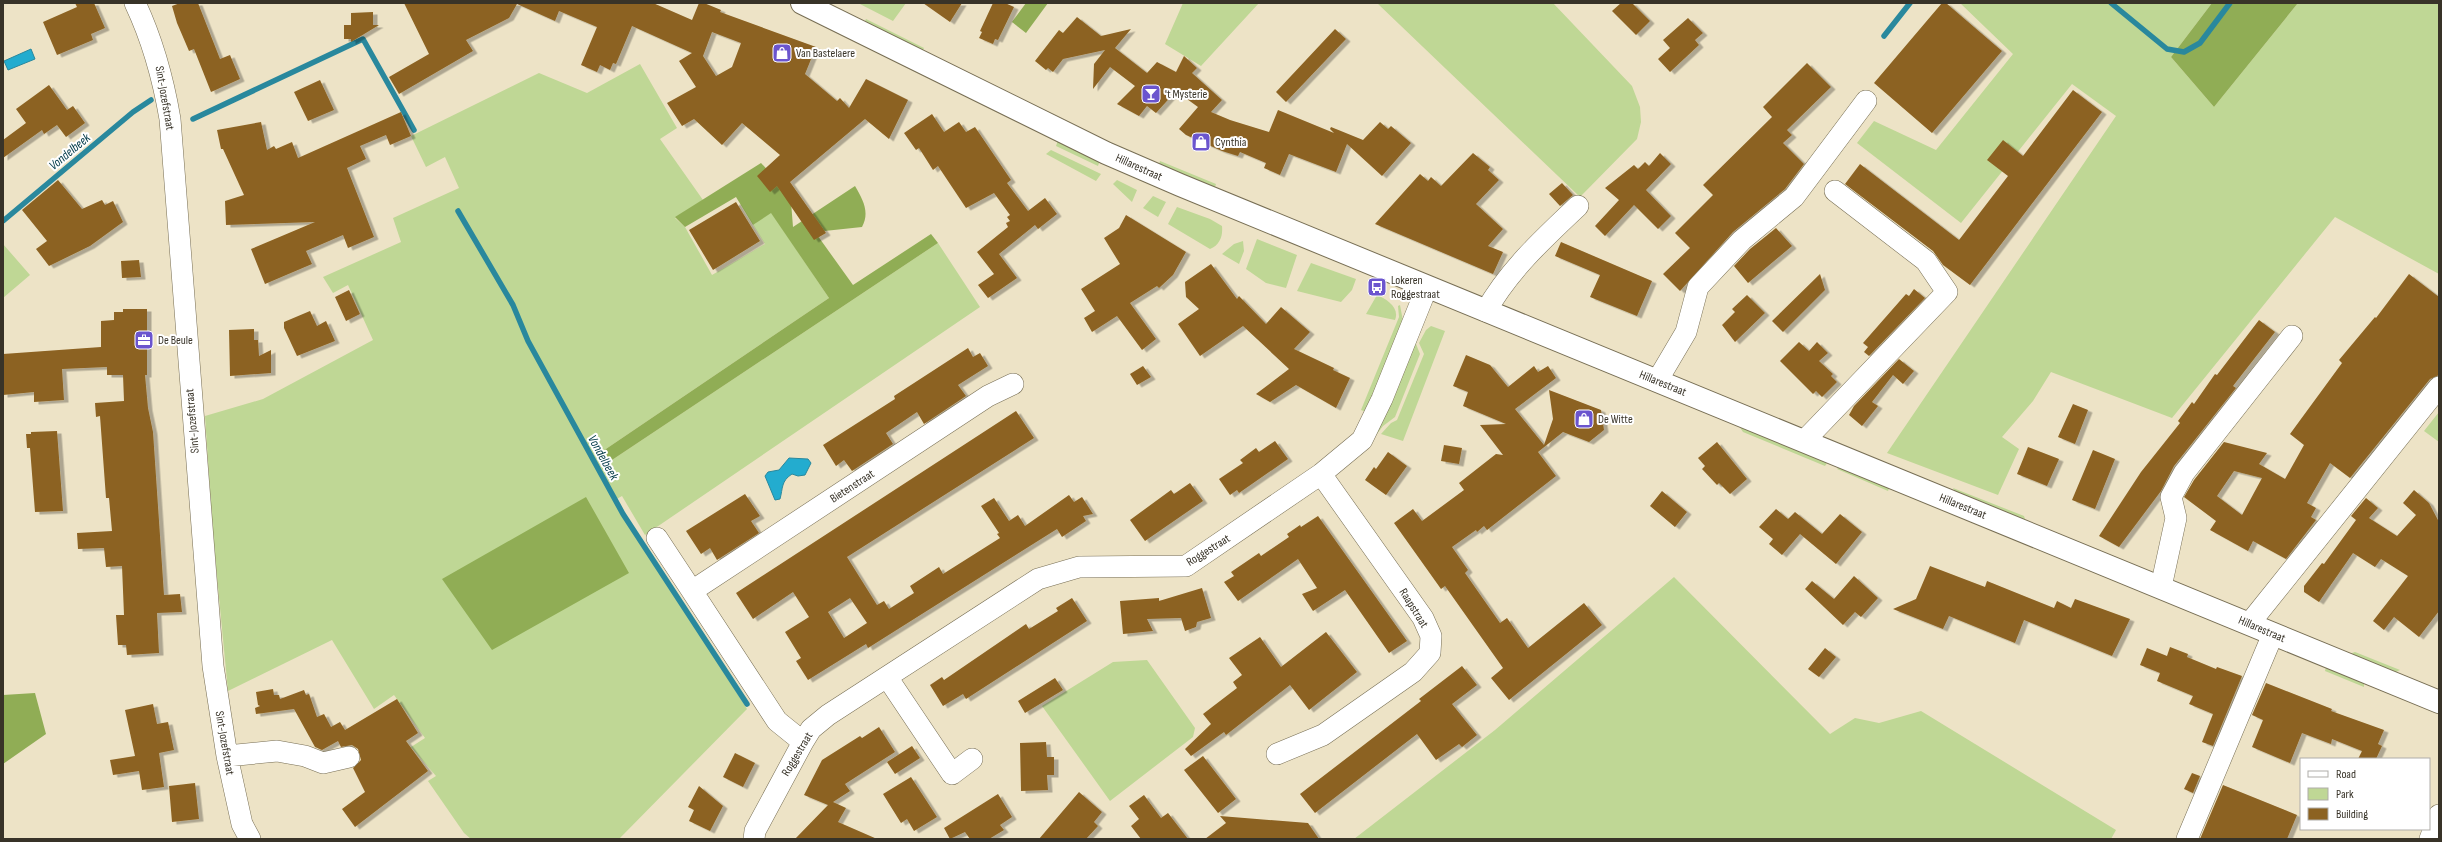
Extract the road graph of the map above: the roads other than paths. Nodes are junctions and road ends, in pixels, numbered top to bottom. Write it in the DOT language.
graph roads {
  1 [pos="136,3"];
  2 [pos="802,3"];
  3 [pos="1866,101"];
  4 [pos="1835,191"];
  5 [pos="1578,206"];
  6 [pos="1427,287"];
  7 [pos="1486,311"];
  8 [pos="2292,336"];
  9 [pos="1657,381"];
  10 [pos="1014,384"];
  11 [pos="2439,387"];
  12 [pos="1804,441"];
  13 [pos="1322,474"];
  14 [pos="657,538"];
  15 [pos="2161,587"];
  16 [pos="692,591"];
  17 [pos="2249,624"];
  18 [pos="2273,634"];
  19 [pos="887,677"];
  20 [pos="2439,702"];
  21 [pos="803,742"];
  22 [pos="1277,754"];
  23 [pos="227,756"];
  24 [pos="349,757"];
  25 [pos="972,759"];
  26 [pos="2439,815"];
  27 [pos="250,839"];
  28 [pos="754,839"];
  29 [pos="2187,839"];
  30 [pos="2430,839"];
  1 -- 23 [label="street, Sint-Jozefstraat"];
  2 -- 6 [label="main road, Hillarestraat"];
  3 -- 9 [label="street"];
  4 -- 12 [label="street"];
  5 -- 7 [label="street"];
  6 -- 7 [label="main road, Hillarestraat"];
  6 -- 13 [label="street, Roggestraat"];
  7 -- 9 [label="main road, Hillarestraat"];
  8 -- 15 [label="street"];
  9 -- 12 [label="main road, Hillarestraat"];
  10 -- 16 [label="street, Bietenstraat"];
  11 -- 17 [label="street"];
  12 -- 15 [label="main road, Hillarestraat"];
  13 -- 19 [label="street, Roggestraat"];
  13 -- 22 [label="street, Raapstraat"];
  14 -- 16 [label="street"];
  15 -- 17 [label="main road, Hillarestraat"];
  16 -- 21 [label="street"];
  17 -- 18 [label="main road, Hillarestraat"];
  18 -- 20 [label="main road, Hillarestraat"];
  18 -- 29 [label="street"];
  19 -- 21 [label="street, Roggestraat"];
  19 -- 25 [label="street"];
  21 -- 28 [label="street, Roggestraat"];
  23 -- 24 [label="street"];
  23 -- 27 [label="street, Sint-Jozefstraat"];
  26 -- 30 [label="street"];
}
